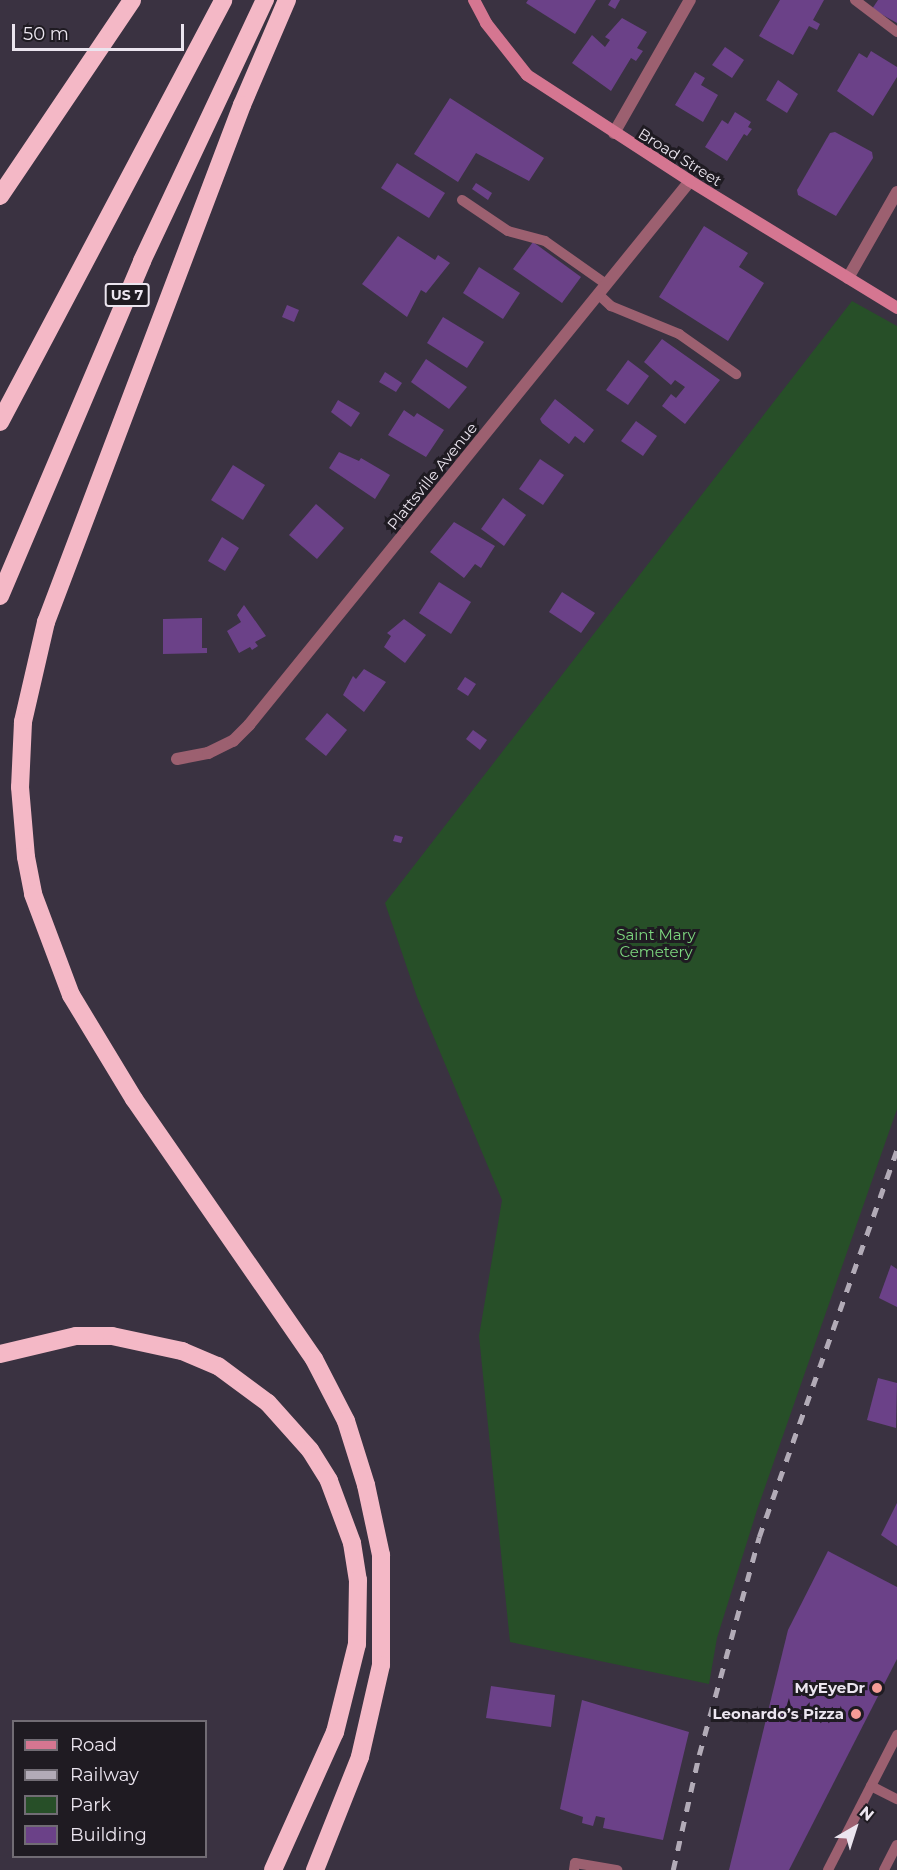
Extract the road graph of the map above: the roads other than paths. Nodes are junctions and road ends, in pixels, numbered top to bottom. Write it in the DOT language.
graph roads {
  1 [pos="132,0"];
  2 [pos="223,0"];
  3 [pos="265,0"];
  4 [pos="287,0"];
  5 [pos="474,0"];
  6 [pos="690,0"];
  7 [pos="855,0"];
  8 [pos="897,32"];
  9 [pos="614,133"];
  10 [pos="690,181"];
  11 [pos="897,192"];
  12 [pos="0,196"];
  13 [pos="462,200"];
  14 [pos="848,278"];
  15 [pos="606,284"];
  16 [pos="598,294"];
  17 [pos="897,308"];
  18 [pos="736,374"];
  19 [pos="0,422"];
  20 [pos="0,596"];
  21 [pos="177,759"];
  22 [pos="0,1354"];
  23 [pos="897,1735"];
  24 [pos="871,1786"];
  25 [pos="897,1799"];
  26 [pos="897,1845"];
  27 [pos="273,1870"];
  28 [pos="315,1870"];
  29 [pos="574,1870"];
  30 [pos="617,1870"];
  31 [pos="828,1870"];
  32 [pos="884,1870"];
  1 -- 12 [label="highway"];
  2 -- 19 [label="highway"];
  3 -- 20 [label="highway, US 7"];
  4 -- 28 [label="highway"];
  5 -- 9 [label="street, Broad Street"];
  6 -- 9 [label="street"];
  7 -- 8 [label="lane"];
  9 -- 10 [label="street, Broad Street"];
  10 -- 14 [label="street, Broad Street"];
  10 -- 15 [label="street, Plattsville Avenue"];
  11 -- 14 [label="street"];
  13 -- 15 [label="lane"];
  14 -- 17 [label="street, Broad Street"];
  15 -- 16 [label="street, Plattsville Avenue"];
  16 -- 18 [label="lane"];
  16 -- 21 [label="street, Plattsville Avenue"];
  22 -- 27 [label="highway"];
  23 -- 24 [label="lane"];
  24 -- 25 [label="lane"];
  24 -- 31 [label="lane"];
  26 -- 32 [label="lane"];
  29 -- 30 [label="lane"];
}
